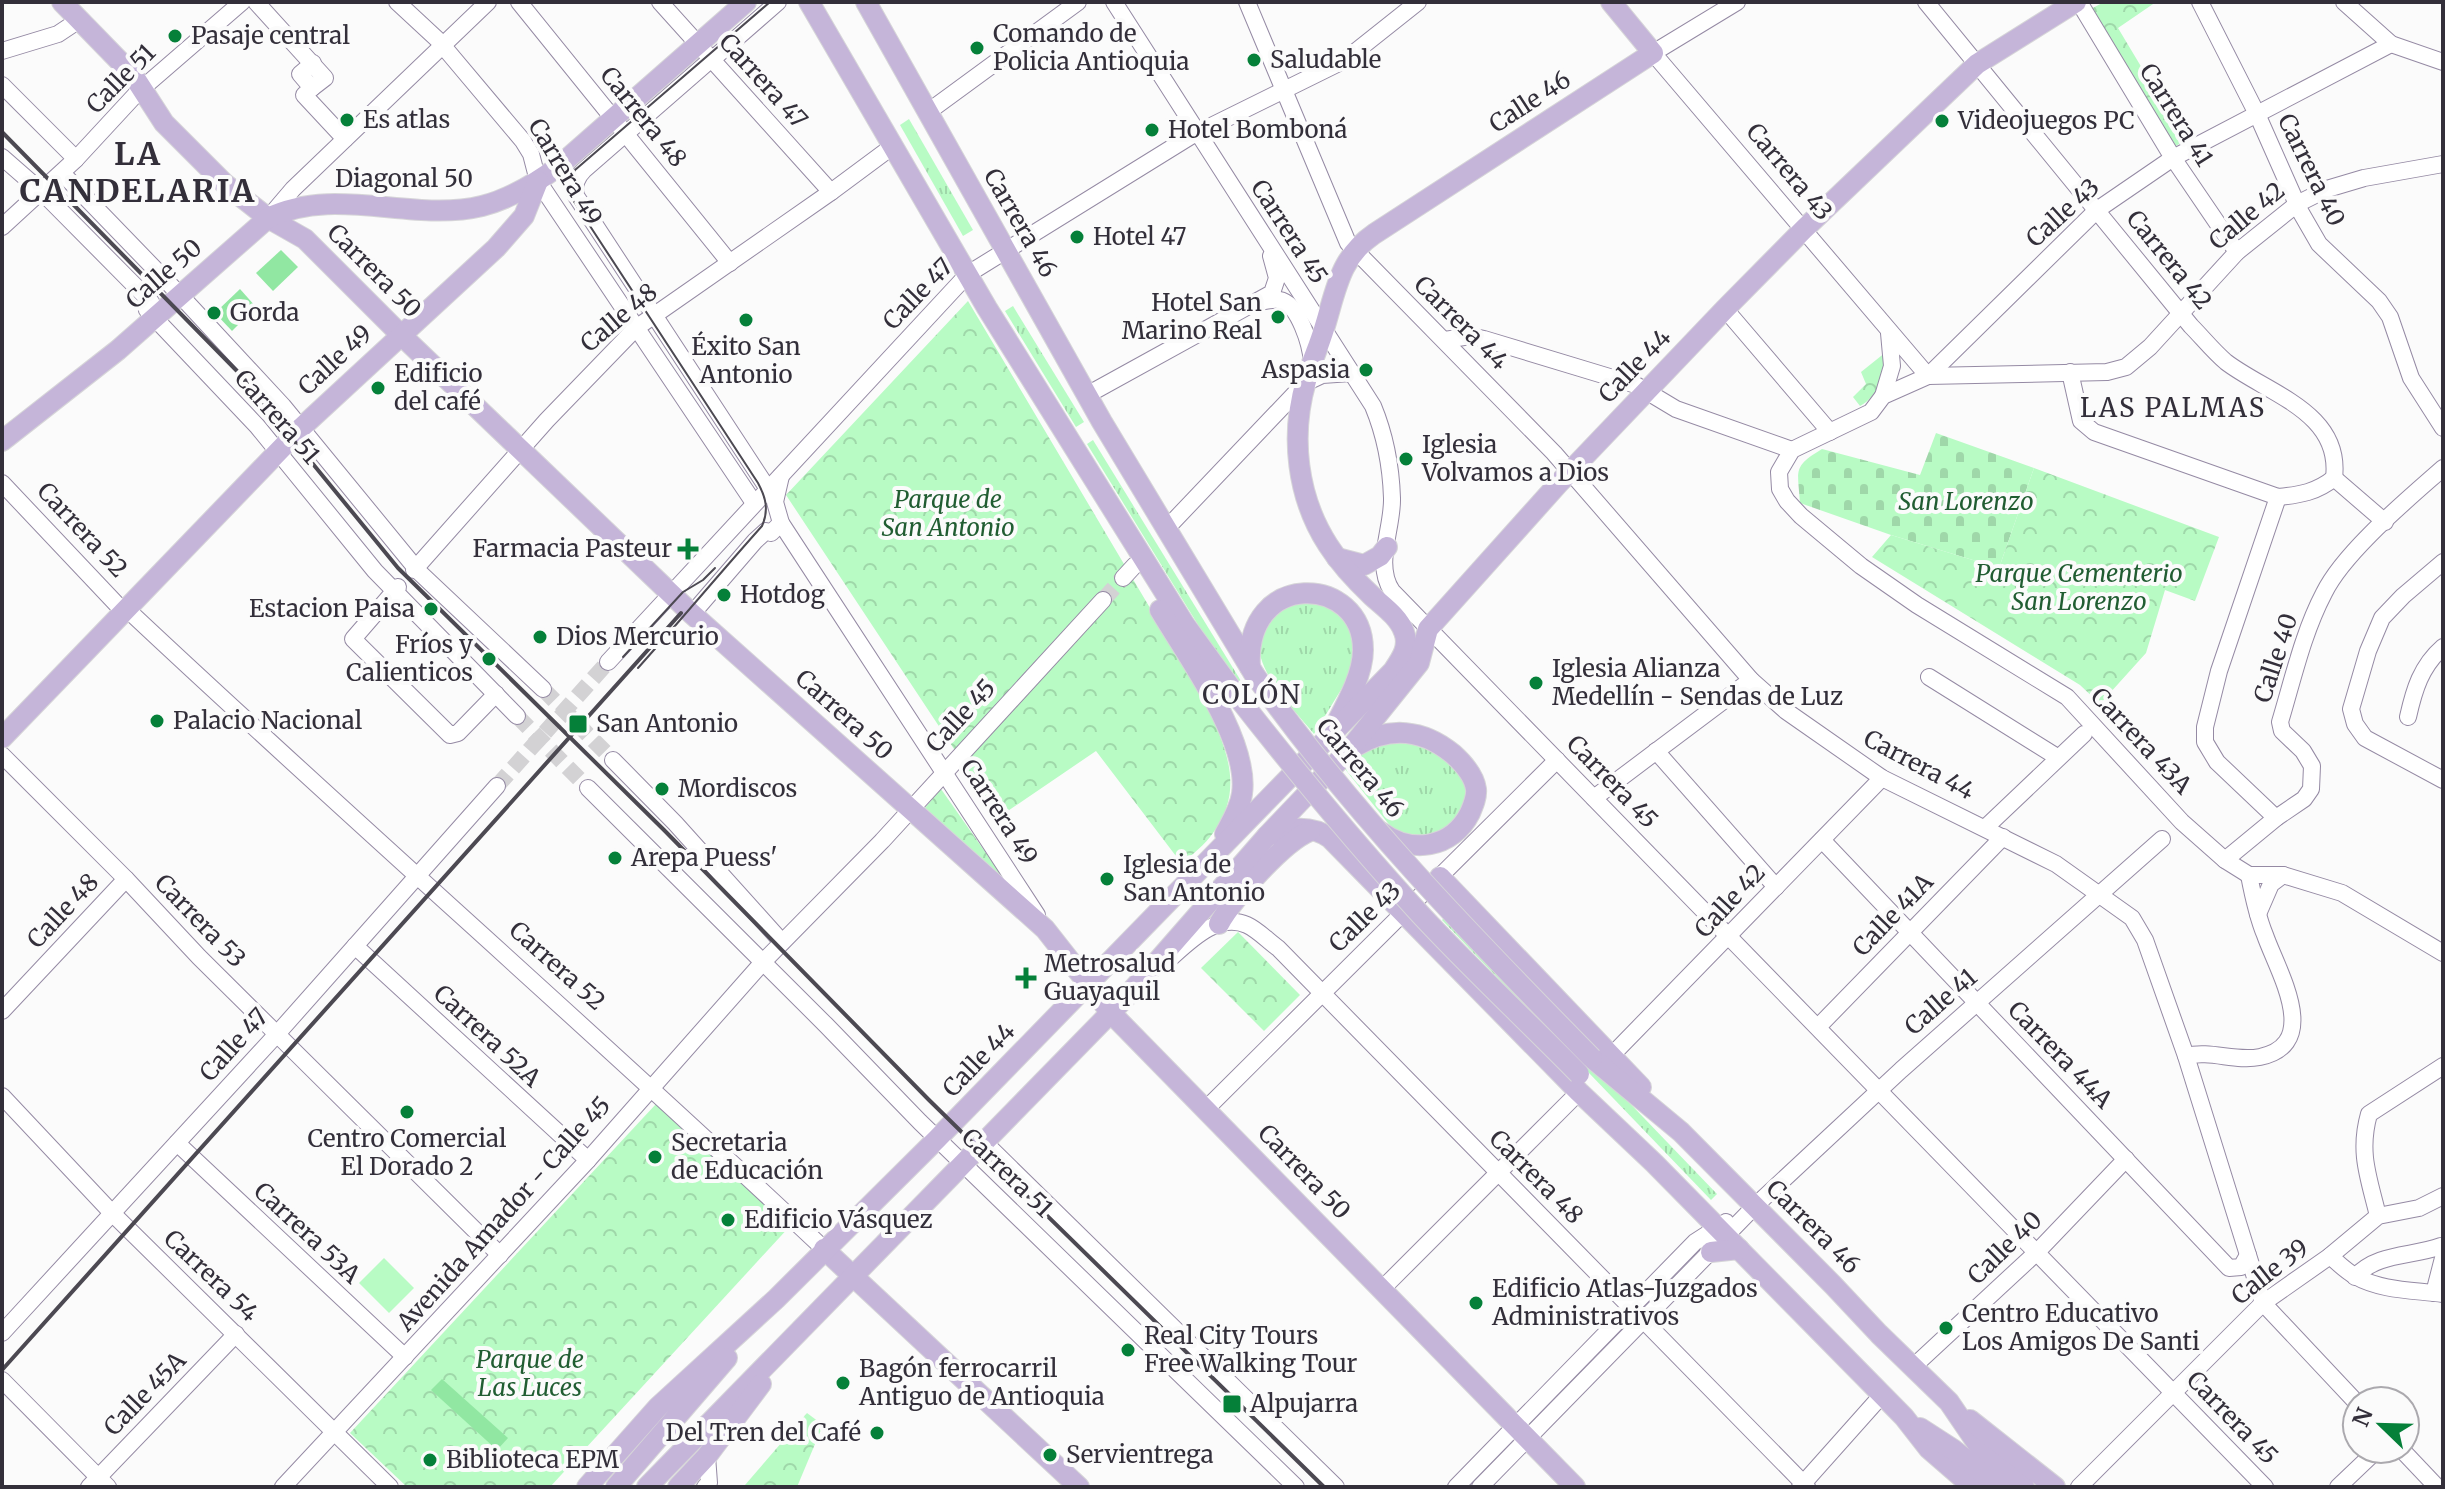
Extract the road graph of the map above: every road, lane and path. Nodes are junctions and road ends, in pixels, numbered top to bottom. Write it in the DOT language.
graph roads {
  1 [pos="62,2"];
  2 [pos="242,2"];
  3 [pos="256,2"];
  4 [pos="397,2"];
  5 [pos="488,2"];
  6 [pos="519,2"];
  7 [pos="660,2"];
  8 [pos="746,2"];
  9 [pos="778,2"];
  10 [pos="809,2"];
  11 [pos="866,2"];
  12 [pos="1078,2"];
  13 [pos="1114,2"];
  14 [pos="1247,2"];
  15 [pos="1418,2"];
  16 [pos="1611,2"];
  17 [pos="1737,2"];
  18 [pos="1926,2"];
  19 [pos="2077,2"];
  20 [pos="2200,2"];
  21 [pos="2344,2"];
  22 [pos="79,20"];
  23 [pos="2391,44"];
  24 [pos="442,47"];
  25 [pos="2,51"];
  26 [pos="1653,53"];
  27 [pos="707,55"];
  28 [pos="2443,62"];
  29 [pos="1977,64"];
  30 [pos="2,85"];
  31 [pos="143,88"];
  32 [pos="1284,91"];
  33 [pos="932,109"];
  34 [pos="2257,114"];
  35 [pos="620,126"];
  36 [pos="1197,133"];
  37 [pos="345,139"];
  38 [pos="893,146"];
  39 [pos="2,157"];
  40 [pos="2173,158"];
  41 [pos="76,159"];
  42 [pos="2443,164"];
  43 [pos="62,173"];
  44 [pos="538,181"];
  45 [pos="576,182"];
  46 [pos="42,192"];
  47 [pos="831,192"];
  48 [pos="2297,204"];
  49 [pos="472,208"];
  50 [pos="2097,210"];
  51 [pos="268,218"];
  52 [pos="2,227"];
  53 [pos="1804,229"];
  54 [pos="1265,238"];
  55 [pos="496,248"];
  56 [pos="1354,250"];
  57 [pos="1005,251"];
  58 [pos="2237,252"];
  59 [pos="730,263"];
  60 [pos="968,274"];
  61 [pos="180,295"];
  62 [pos="1257,303"];
  63 [pos="1725,309"];
  64 [pos="2181,312"];
  65 [pos="655,316"];
  66 [pos="154,318"];
  67 [pos="636,328"];
  68 [pos="1324,331"];
  69 [pos="1889,333"];
  70 [pos="400,334"];
  71 [pos="1445,340"];
  72 [pos="2070,372"];
  73 [pos="1309,373"];
  74 [pos="1351,373"];
  75 [pos="1928,376"];
  76 [pos="1648,392"];
  77 [pos="1087,395"];
  78 [pos="1883,396"];
  79 [pos="302,427"];
  80 [pos="2443,428"];
  81 [pos="1830,432"];
  82 [pos="2,441"];
  83 [pos="1070,441"];
  84 [pos="520,450"];
  85 [pos="1792,450"];
  86 [pos="277,452"];
  87 [pos="2443,468"];
  88 [pos="1570,471"];
  89 [pos="782,475"];
  90 [pos="2334,478"];
  91 [pos="2,483"];
  92 [pos="768,489"];
  93 [pos="2278,497"];
  94 [pos="754,503"];
  95 [pos="2385,522"];
  96 [pos="781,523"];
  97 [pos="1166,529"];
  98 [pos="1387,547"];
  99 [pos="1337,558"];
  100 [pos="2443,562"];
  101 [pos="414,569"];
  102 [pos="396,589"];
  103 [pos="669,593"];
  104 [pos="1103,600"];
  105 [pos="123,611"];
  106 [pos="692,614"];
  107 [pos="1428,629"];
  108 [pos="2443,647"];
  109 [pos="608,662"];
  110 [pos="1252,672"];
  111 [pos="1929,677"];
  112 [pos="1751,680"];
  113 [pos="543,689"];
  114 [pos="496,694"];
  115 [pos="517,716"];
  116 [pos="2408,717"];
  117 [pos="2084,734"];
  118 [pos="2,738"];
  119 [pos="1326,741"];
  120 [pos="1349,750"];
  121 [pos="1656,751"];
  122 [pos="2,755"];
  123 [pos="2057,757"];
  124 [pos="613,760"];
  125 [pos="1557,760"];
  126 [pos="945,771"];
  127 [pos="1882,778"];
  128 [pos="2443,780"];
  129 [pos="497,786"];
  130 [pos="588,788"];
  131 [pos="1594,798"];
  132 [pos="911,809"];
  133 [pos="2276,818"];
  134 [pos="1985,828"];
  135 [pos="1313,830"];
  136 [pos="1379,831"];
  137 [pos="1267,836"];
  138 [pos="2003,837"];
  139 [pos="2162,839"];
  140 [pos="1822,840"];
  141 [pos="1211,857"];
  142 [pos="2225,860"];
  143 [pos="418,875"];
  144 [pos="2249,875"];
  145 [pos="2283,875"];
  146 [pos="1440,877"];
  147 [pos="126,879"];
  148 [pos="1776,887"];
  149 [pos="2100,893"];
  150 [pos="1404,913"];
  151 [pos="2258,914"];
  152 [pos="1219,924"];
  153 [pos="1045,929"];
  154 [pos="1910,932"];
  155 [pos="1730,937"];
  156 [pos="782,942"];
  157 [pos="355,946"];
  158 [pos="2443,953"];
  159 [pos="759,966"];
  160 [pos="1088,986"];
  161 [pos="1322,992"];
  162 [pos="1127,996"];
  163 [pos="1977,1002"];
  164 [pos="2,1011"];
  165 [pos="1111,1013"];
  166 [pos="1818,1027"];
  167 [pos="277,1034"];
  168 [pos="2186,1056"];
  169 [pos="2443,1066"];
  170 [pos="1590,1070"];
  171 [pos="652,1087"];
  172 [pos="1879,1090"];
  173 [pos="2,1096"];
  174 [pos="1206,1109"];
  175 [pos="937,1139"];
  176 [pos="984,1142"];
  177 [pos="177,1143"];
  178 [pos="2126,1159"];
  179 [pos="588,1160"];
  180 [pos="964,1163"];
  181 [pos="1498,1173"];
  182 [pos="2443,1196"];
  183 [pos="1755,1206"];
  184 [pos="112,1213"];
  185 [pos="2378,1216"];
  186 [pos="1727,1238"];
  187 [pos="824,1249"];
  188 [pos="2443,1249"];
  189 [pos="1711,1252"];
  190 [pos="2037,1252"];
  191 [pos="500,1255"];
  192 [pos="2248,1255"];
  193 [pos="2330,1256"];
  194 [pos="2443,1258"];
  195 [pos="853,1274"];
  196 [pos="2355,1277"];
  197 [pos="1382,1289"];
  198 [pos="2439,1294"];
  199 [pos="776,1299"];
  200 [pos="2263,1303"];
  201 [pos="1631,1307"];
  202 [pos="1644,1321"];
  203 [pos="806,1324"];
  204 [pos="2,1333"];
  205 [pos="236,1334"];
  206 [pos="405,1357"];
  207 [pos="1913,1367"];
  208 [pos="2,1380"];
  209 [pos="2341,1386"];
  210 [pos="2174,1393"];
  211 [pos="1882,1395"];
  212 [pos="1949,1402"];
  213 [pos="1904,1417"];
  214 [pos="1521,1431"];
  215 [pos="336,1432"];
  216 [pos="707,1456"];
  217 [pos="2361,1465"];
  218 [pos="2416,1465"];
  219 [pos="99,1484"];
  220 [pos="1804,1486"];
  221 [pos="283,1487"];
  222 [pos="390,1487"];
  223 [pos="587,1487"];
  224 [pos="616,1487"];
  225 [pos="647,1487"];
  226 [pos="678,1487"];
  227 [pos="705,1487"];
  228 [pos="1079,1487"];
  229 [pos="1296,1487"];
  230 [pos="1336,1487"];
  231 [pos="1456,1487"];
  232 [pos="1480,1487"];
  233 [pos="1575,1487"];
  234 [pos="1973,1487"];
  235 [pos="2000,1487"];
  236 [pos="2024,1487"];
  237 [pos="2055,1487"];
  238 [pos="2079,1487"];
  239 [pos="2265,1487"];
  240 [pos="2338,1487"];
  241 [pos="2437,1487"];
  1 -- 22 [label="main road, Carrera 50"];
  2 -- 31 [label="street, Calle 51"];
  3 -- 37 [label="street"];
  4 -- 24 [label="street, Carrera 49"];
  5 -- 24 [label="street, Calle 50"];
  6 -- 35 [label="street, Carrera 48"];
  7 -- 27 [label="street, Carrera 47"];
  8 -- 27 [label="main road, Calle 49"];
  9 -- 27 [label="street, Calle 49"];
  10 -- 38 [label="main road, Carrera 46"];
  11 -- 57 [label="main road, Carrera 46"];
  12 -- 33 [label="street"];
  13 -- 36 [label="street, Carrera 45"];
  14 -- 32 [label="street, Carrera 44"];
  15 -- 32 [label="street, Calle 47"];
  16 -- 26 [label="main road, Carrera 43"];
  17 -- 26 [label="street, Calle 46"];
  18 -- 29 [label="street, Carrera 42"];
  19 -- 29 [label="main road, Calle 44"];
  19 -- 40 [label="street, Carrera 41"];
  20 -- 34 [label="street, Carrera 40"];
  21 -- 23 [label="street"];
  22 -- 25 [label="street"];
  22 -- 31 [label="main road, Carrera 50"];
  23 -- 28 [label="street"];
  23 -- 34 [label="street, Calle 43"];
  24 -- 37 [label="street, Calle 50"];
  24 -- 44 [label="street, Carrera 49"];
  26 -- 53 [label="street, Carrera 43"];
  26 -- 56 [label="main road, Calle 46"];
  27 -- 35 [label="main road, Calle 49"];
  27 -- 47 [label="street, Carrera 47"];
  29 -- 50 [label="street, Carrera 42"];
  29 -- 53 [label="main road, Calle 44"];
  30 -- 41 [label="street"];
  31 -- 41 [label="street, Calle 51"];
  31 -- 51 [label="main road, Carrera 50"];
  32 -- 36 [label="street, Calle 47"];
  32 -- 56 [label="street, Carrera 44"];
  34 -- 40 [label="street, Calle 43"];
  34 -- 48 [label="street, Carrera 40"];
  35 -- 44 [label="main road, Calle 49"];
  35 -- 45 [label="street, Calle 49"];
  35 -- 59 [label="street, Carrera 48"];
  36 -- 54 [label="street, Carrera 45"];
  36 -- 57 [label="street, Calle 47"];
  37 -- 51 [label="street, Calle 50"];
  38 -- 47 [label="street, Calle 48"];
  38 -- 60 [label="main road, Carrera 46"];
  39 -- 46 [label="street, Carrera 51"];
  40 -- 50 [label="street, Calle 43"];
  40 -- 58 [label="street, Carrera 41"];
  41 -- 43 [label="street, Calle 51"];
  42 -- 48 [label="street, Calle 42"];
  43 -- 46 [label="street, Calle 51"];
  43 -- 61 [label="street, Carrera 51"];
  44 -- 49 [label="main road, Diagonal 50"];
  44 -- 55 [label="main road, Calle 49"];
  44 -- 67 [label="street, Carrera 49"];
  45 -- 65 [label="street, Carrera 49"];
  46 -- 52 [label="street, Calle 51"];
  46 -- 66 [label="street, Carrera 51"];
  47 -- 59 [label="street, Calle 48"];
  48 -- 58 [label="street, Calle 42"];
  48 -- 80 [label="street, Carrera 40"];
  49 -- 51 [label="main road, Diagonal 50"];
  49 -- 55 [label="main road"];
  50 -- 64 [label="street, Carrera 42"];
  50 -- 75 [label="street, Calle 43"];
  51 -- 61 [label="main road, Calle 50"];
  51 -- 70 [label="main road, Carrera 50"];
  53 -- 63 [label="main road, Calle 44"];
  53 -- 69 [label="street, Carrera 43"];
  54 -- 62 [label="street"];
  54 -- 68 [label="street, Carrera 45"];
  55 -- 70 [label="main road, Calle 49"];
  56 -- 68 [label="main road"];
  56 -- 71 [label="street, Carrera 44"];
  57 -- 60 [label="street, Calle 47"];
  57 -- 77 [label="main road, Carrera 46"];
  58 -- 64 [label="street, Calle 42"];
  59 -- 65 [label="street, Calle 48"];
  60 -- 83 [label="main road, Carrera 46"];
  60 -- 89 [label="street, Calle 47"];
  61 -- 66 [label="main road, Calle 50"];
  61 -- 79 [label="street, Carrera 51"];
  62 -- 73 [label="street, Carrera 45"];
  62 -- 77 [label="street"];
  63 -- 76 [label="main road, Calle 44"];
  63 -- 81 [label="street"];
  64 -- 72 [label="street, Calle 42"];
  64 -- 90 [label="street, Carrera 42"];
  65 -- 67 [label="street, Calle 48"];
  65 -- 92 [label="street, Carrera 49"];
  66 -- 82 [label="main road, Calle 50"];
  66 -- 86 [label="street, Carrera 51"];
  67 -- 84 [label="street, Calle 48"];
  67 -- 94 [label="street, Carrera 49"];
  68 -- 73 [label="main road"];
  68 -- 74 [label="street, Carrera 45"];
  69 -- 75 [label="street, Carrera 43"];
  69 -- 78 [label="street"];
  70 -- 79 [label="main road, Calle 49"];
  70 -- 84 [label="main road, Carrera 50"];
  71 -- 76 [label="street"];
  71 -- 88 [label="street, Carrera 44"];
  72 -- 75 [label="street, Calle 42"];
  72 -- 93 [label="street"];
  73 -- 74 [label="street"];
  73 -- 97 [label="street"];
  73 -- 99 [label="main road"];
  74 -- 98 [label="street, Carrera 45"];
  75 -- 78 [label="street, Calle 43"];
  76 -- 85 [label="street"];
  76 -- 88 [label="main road, Calle 44"];
  77 -- 97 [label="main road, Carrera 46"];
  78 -- 81 [label="street, Calle 43"];
  79 -- 86 [label="main road, Calle 49"];
  79 -- 101 [label="street, Carrera 51"];
  81 -- 85 [label="street, Calle 43"];
  83 -- 141 [label="main road, Carrera 46"];
  83 -- 170 [label="main road, Carrera 46, bridge"];
  84 -- 101 [label="street, Calle 48"];
  84 -- 103 [label="main road, Carrera 50"];
  85 -- 142 [label="street, Carrera 43A"];
  86 -- 102 [label="street, Carrera 51"];
  86 -- 105 [label="main road, Calle 49"];
  87 -- 95 [label="street, Calle 40"];
  88 -- 107 [label="main road, Calle 44"];
  88 -- 112 [label="street, Carrera 44"];
  89 -- 92 [label="street, Calle 47"];
  89 -- 96 [label="street"];
  90 -- 93 [label="street"];
  90 -- 95 [label="street"];
  91 -- 105 [label="street, Carrera 52"];
  92 -- 94 [label="street, Calle 47"];
  93 -- 133 [label="street"];
  94 -- 103 [label="street, Calle 47"];
  95 -- 133 [label="street, Calle 40"];
  96 -- 106 [label="street"];
  96 -- 126 [label="street, Carrera 49"];
  97 -- 110 [label="main road, Carrera 46"];
  98 -- 99 [label="main road"];
  98 -- 107 [label="street, Carrera 45"];
  99 -- 119 [label="main road, Calle 44"];
  100 -- 128 [label="street"];
  101 -- 113 [label="street, Carrera 51"];
  102 -- 114 [label="street, Carrera 51"];
  102 -- 114 [label="street"];
  103 -- 106 [label="main road, Carrera 50"];
  103 -- 109 [label="street, Calle 47"];
  104 -- 126 [label="street, Calle 45"];
  105 -- 118 [label="main road, Calle 49"];
  105 -- 143 [label="street, Carrera 52"];
  106 -- 132 [label="main road, Carrera 50"];
  107 -- 120 [label="main road, Calle 44"];
  107 -- 125 [label="street, Carrera 45"];
  108 -- 116 [label="street"];
  110 -- 119 [label="main road"];
  110 -- 136 [label="main road, Carrera 46, bridge"];
  111 -- 123 [label="street"];
  112 -- 121 [label="street"];
  112 -- 127 [label="street, Carrera 44"];
  114 -- 115 [label="street, Carrera 51"];
  117 -- 123 [label="street"];
  119 -- 141 [label="main road, Calle 44"];
  120 -- 136 [label="main road"];
  120 -- 137 [label="main road, Calle 44"];
  121 -- 131 [label="street"];
  121 -- 148 [label="street"];
  122 -- 147 [label="street, Carrera 53"];
  123 -- 134 [label="street"];
  124 -- 156 [label="street"];
  125 -- 131 [label="street, Carrera 45"];
  125 -- 146 [label="street, Calle 43"];
  126 -- 132 [label="street, Calle 45"];
  126 -- 153 [label="street, Carrera 49"];
  127 -- 134 [label="street, Carrera 44"];
  127 -- 140 [label="street, Calle 42"];
  129 -- 143 [label="street, Calle 47"];
  130 -- 159 [label="street, Carrera 51"];
  131 -- 155 [label="street, Carrera 45"];
  132 -- 153 [label="main road, Carrera 50"];
  132 -- 156 [label="street, Calle 45"];
  133 -- 142 [label="street, Calle 40"];
  134 -- 138 [label="street, Carrera 44"];
  135 -- 137 [label="main road"];
  135 -- 150 [label="main road, Carrera 46"];
  135 -- 152 [label="main road"];
  136 -- 170 [label="main road, Carrera 46, bridge"];
  137 -- 162 [label="main road, Calle 44"];
  138 -- 149 [label="street, Carrera 44"];
  138 -- 154 [label="street, Calle 41A"];
  139 -- 149 [label="street, Calle 41"];
  140 -- 148 [label="street, Calle 42"];
  140 -- 154 [label="street, Carrera 44A"];
  141 -- 160 [label="main road, Calle 44"];
  142 -- 144 [label="street, Carrera 43A"];
  143 -- 157 [label="street, Calle 47"];
  143 -- 171 [label="street, Carrera 52"];
  144 -- 145 [label="street"];
  144 -- 151 [label="street"];
  145 -- 151 [label="street"];
  145 -- 158 [label="street"];
  146 -- 150 [label="street, Calle 43"];
  146 -- 170 [label="main road"];
  147 -- 164 [label="street, Calle 48"];
  147 -- 167 [label="street, Carrera 53"];
  148 -- 155 [label="street, Calle 42"];
  149 -- 163 [label="street, Calle 41"];
  149 -- 168 [label="street, Carrera 44"];
  150 -- 161 [label="street, Calle 43"];
  150 -- 170 [label="main road, Carrera 46"];
  151 -- 168 [label="street"];
  152 -- 161 [label="street, Carrera 48"];
  152 -- 162 [label="street, Calle 44"];
  153 -- 160 [label="main road, Carrera 50"];
  154 -- 163 [label="street, Carrera 44A"];
  154 -- 166 [label="street, Calle 41A"];
  155 -- 166 [label="street, Carrera 45"];
  155 -- 170 [label="street, Calle 42"];
  156 -- 159 [label="street, Calle 45"];
  157 -- 167 [label="street, Calle 47"];
  157 -- 179 [label="street, Carrera 52A"];
  159 -- 171 [label="street, Avenida Amador - Calle 45"];
  159 -- 175 [label="street, Carrera 51"];
  160 -- 165 [label="main road, Carrera 50"];
  160 -- 175 [label="main road, Calle 44"];
  161 -- 174 [label="street, Calle 43"];
  161 -- 181 [label="street, Carrera 48"];
  162 -- 165 [label="main road, Calle 44"];
  163 -- 172 [label="street, Calle 41"];
  163 -- 178 [label="street, Carrera 44A"];
  165 -- 174 [label="main road, Carrera 50"];
  165 -- 176 [label="main road, Calle 44"];
  166 -- 172 [label="street, Carrera 45"];
  167 -- 177 [label="street, Calle 47"];
  167 -- 191 [label="street, Carrera 53"];
  168 -- 192 [label="street, Carrera 44"];
  169 -- 185 [label="street"];
  170 -- 181 [label="street, Calle 42"];
  170 -- 183 [label="main road, Carrera 46"];
  170 -- 186 [label="main road, Carrera 46"];
  171 -- 179 [label="street, Avenida Amador - Calle 45"];
  171 -- 187 [label="street, Carrera 52"];
  172 -- 183 [label="street, Calle 41"];
  172 -- 190 [label="street, Carrera 45"];
  173 -- 184 [label="street, Carrera 54"];
  174 -- 197 [label="main road, Carrera 50"];
  175 -- 180 [label="street, Carrera 51"];
  175 -- 187 [label="main road, Calle 44"];
  176 -- 180 [label="main road, Calle 44"];
  176 -- 230 [label="street, Carrera 51"];
  177 -- 184 [label="street, Calle 47"];
  177 -- 206 [label="street, Carrera 53A"];
  178 -- 190 [label="street, Calle 40"];
  178 -- 192 [label="street, Carrera 44A"];
  179 -- 191 [label="street, Avenida Amador - Calle 45"];
  180 -- 195 [label="main road, Calle 44"];
  180 -- 229 [label="street, Carrera 51"];
  181 -- 197 [label="street, Calle 42"];
  181 -- 201 [label="street, Carrera 48"];
  182 -- 185 [label="street, Calle 39"];
  183 -- 186 [label="street, Calle 41"];
  183 -- 207 [label="main road, Carrera 46"];
  184 -- 204 [label="street, Calle 47"];
  184 -- 205 [label="street, Carrera 54"];
  185 -- 193 [label="street, Calle 39"];
  186 -- 189 [label="main road"];
  186 -- 201 [label="street, Calle 41"];
  186 -- 211 [label="main road, Carrera 46"];
  187 -- 195 [label="main road, Carrera 52"];
  187 -- 199 [label="main road, Calle 44"];
  188 -- 196 [label="street"];
  189 -- 202 [label="street, Calle 41"];
  190 -- 207 [label="street, Calle 40"];
  190 -- 210 [label="street, Carrera 45"];
  191 -- 206 [label="street, Avenida Amador - Calle 45"];
  192 -- 200 [label="street, Carrera 44"];
  193 -- 196 [label="street"];
  193 -- 200 [label="street, Calle 39"];
  194 -- 198 [label="street"];
  195 -- 203 [label="main road, Calle 44"];
  195 -- 228 [label="main road, Carrera 52"];
  196 -- 198 [label="street"];
  197 -- 214 [label="main road, Carrera 50"];
  199 -- 223 [label="main road, Calle 44"];
  199 -- 224 [label="main road, Calle 44"];
  200 -- 209 [label="street, Carrera 44"];
  200 -- 210 [label="street, Calle 39"];
  201 -- 202 [label="street, Carrera 48"];
  201 -- 214 [label="street, Calle 41"];
  202 -- 214 [label="street, Calle 41"];
  202 -- 220 [label="street, Carrera 48"];
  203 -- 216 [label="main road, Calle 44"];
  203 -- 225 [label="main road, Calle 44"];
  205 -- 215 [label="street, Carrera 54"];
  205 -- 219 [label="street, Calle 45A"];
  206 -- 215 [label="street, Avenida Amador - Calle 45"];
  207 -- 212 [label="main road, Carrera 46"];
  208 -- 219 [label="street"];
  210 -- 238 [label="street, Calle 39"];
  210 -- 239 [label="street, Carrera 45"];
  211 -- 213 [label="main road, Carrera 46"];
  211 -- 220 [label="street"];
  212 -- 236 [label="main road, Carrera 46"];
  212 -- 237 [label="main road, Carrera 46"];
  213 -- 234 [label="main road, Carrera 46"];
  213 -- 235 [label="main road, Carrera 46"];
  214 -- 231 [label="street, Calle 41"];
  214 -- 232 [label="street, Calle 41"];
  214 -- 233 [label="main road, Carrera 50"];
  215 -- 221 [label="street, Avenida Amador - Calle 45"];
  215 -- 222 [label="street, Carrera 54"];
  216 -- 226 [label="main road, Calle 44"];
  216 -- 227 [label="street"];
  217 -- 240 [label="street"];
  218 -- 241 [label="street"];
}
